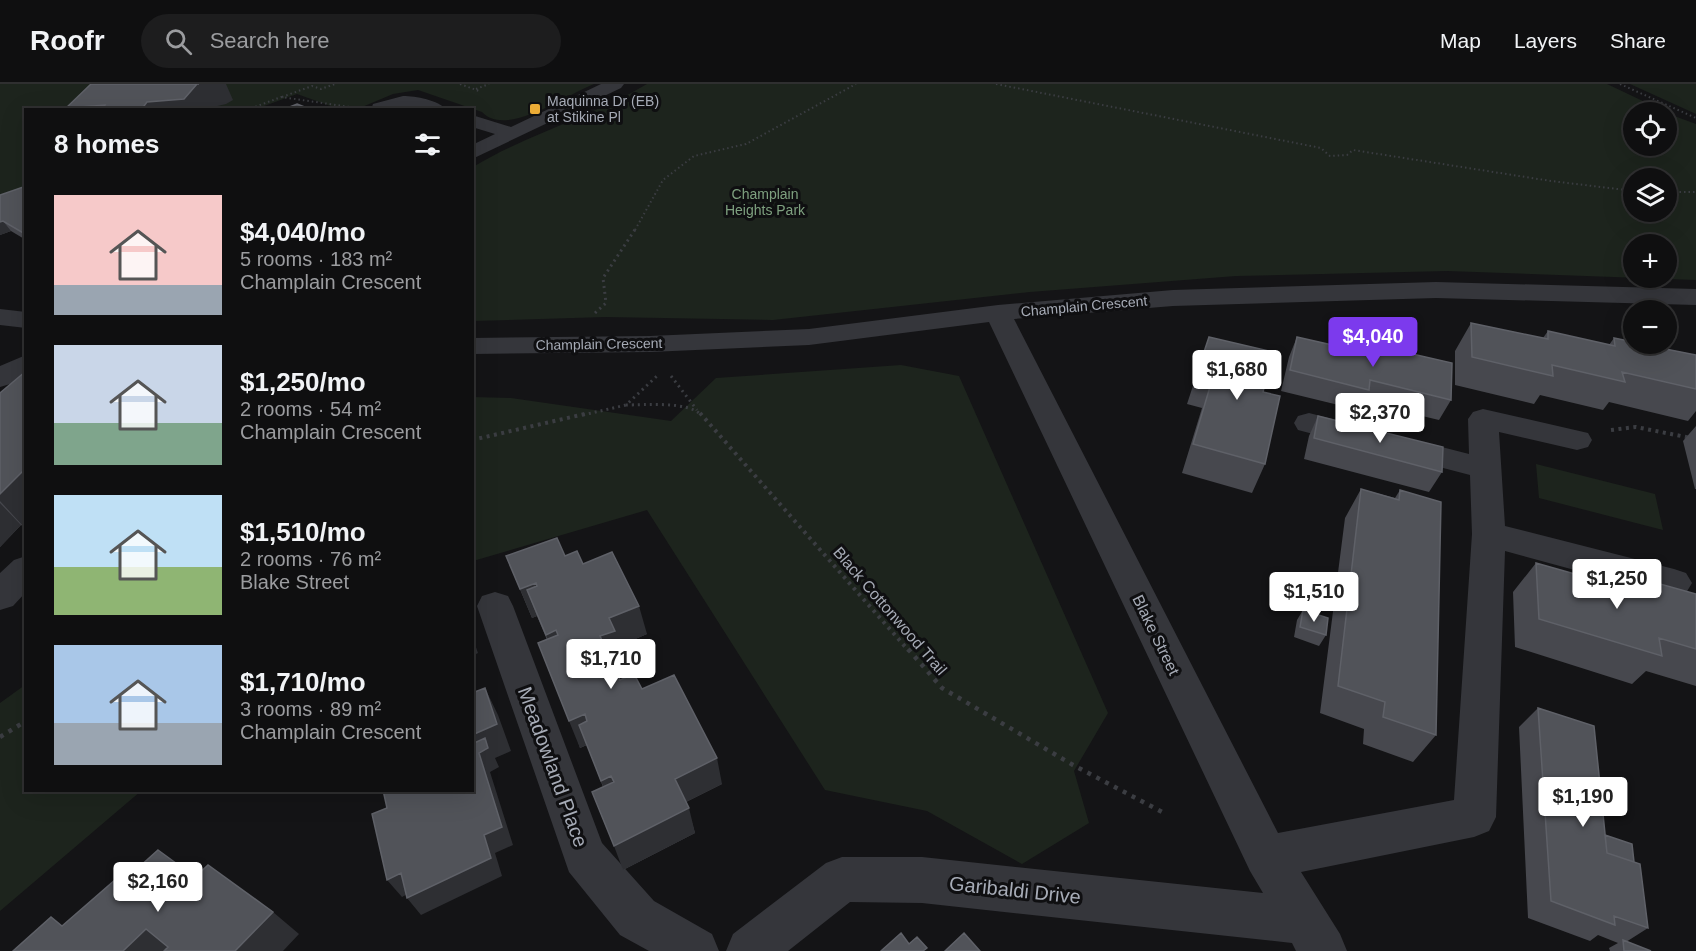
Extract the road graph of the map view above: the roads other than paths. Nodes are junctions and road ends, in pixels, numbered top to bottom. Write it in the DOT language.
graph roads {
  1 [pos="615,84"];
  2 [pos="380,108"];
  3 [pos="432,108"];
  4 [pos="474,122"];
  5 [pos="510,134"];
  6 [pos="474,149"];
  7 [pos="1696,297"];
  8 [pos="998,314"];
  9 [pos="0,317"];
  10 [pos="24,320"];
  11 [pos="474,346"];
  12 [pos="24,364"];
  13 [pos="0,378"];
  14 [pos="1309,423"];
  15 [pos="1577,441"];
  16 [pos="1486,469"];
  17 [pos="1489,534"];
  18 [pos="24,571"];
  19 [pos="1674,583"];
  20 [pos="0,596"];
  21 [pos="495,606"];
  22 [pos="1266,856"];
  23 [pos="1313,936"];
  24 [pos="695,951"];
  25 [pos="750,951"];
  1 -- 5 [label="street"];
  2 -- 3 [label="street"];
  4 -- 5 [label="street"];
  5 -- 6 [label="street"];
  7 -- 8 [label="street, Champlain Crescent"];
  8 -- 11 [label="street, Champlain Crescent"];
  8 -- 22 [label="street, Blake Street"];
  9 -- 10 [label="street"];
  12 -- 13 [label="street"];
  14 -- 16 [label="street"];
  15 -- 16 [label="street"];
  16 -- 17 [label="street"];
  17 -- 19 [label="street"];
  17 -- 22 [label="street"];
  18 -- 20 [label="street"];
  21 -- 24 [label="street, Meadowland Place"];
  22 -- 23 [label="street, Blake Street"];
  23 -- 25 [label="street, Garibaldi Drive"];
}
